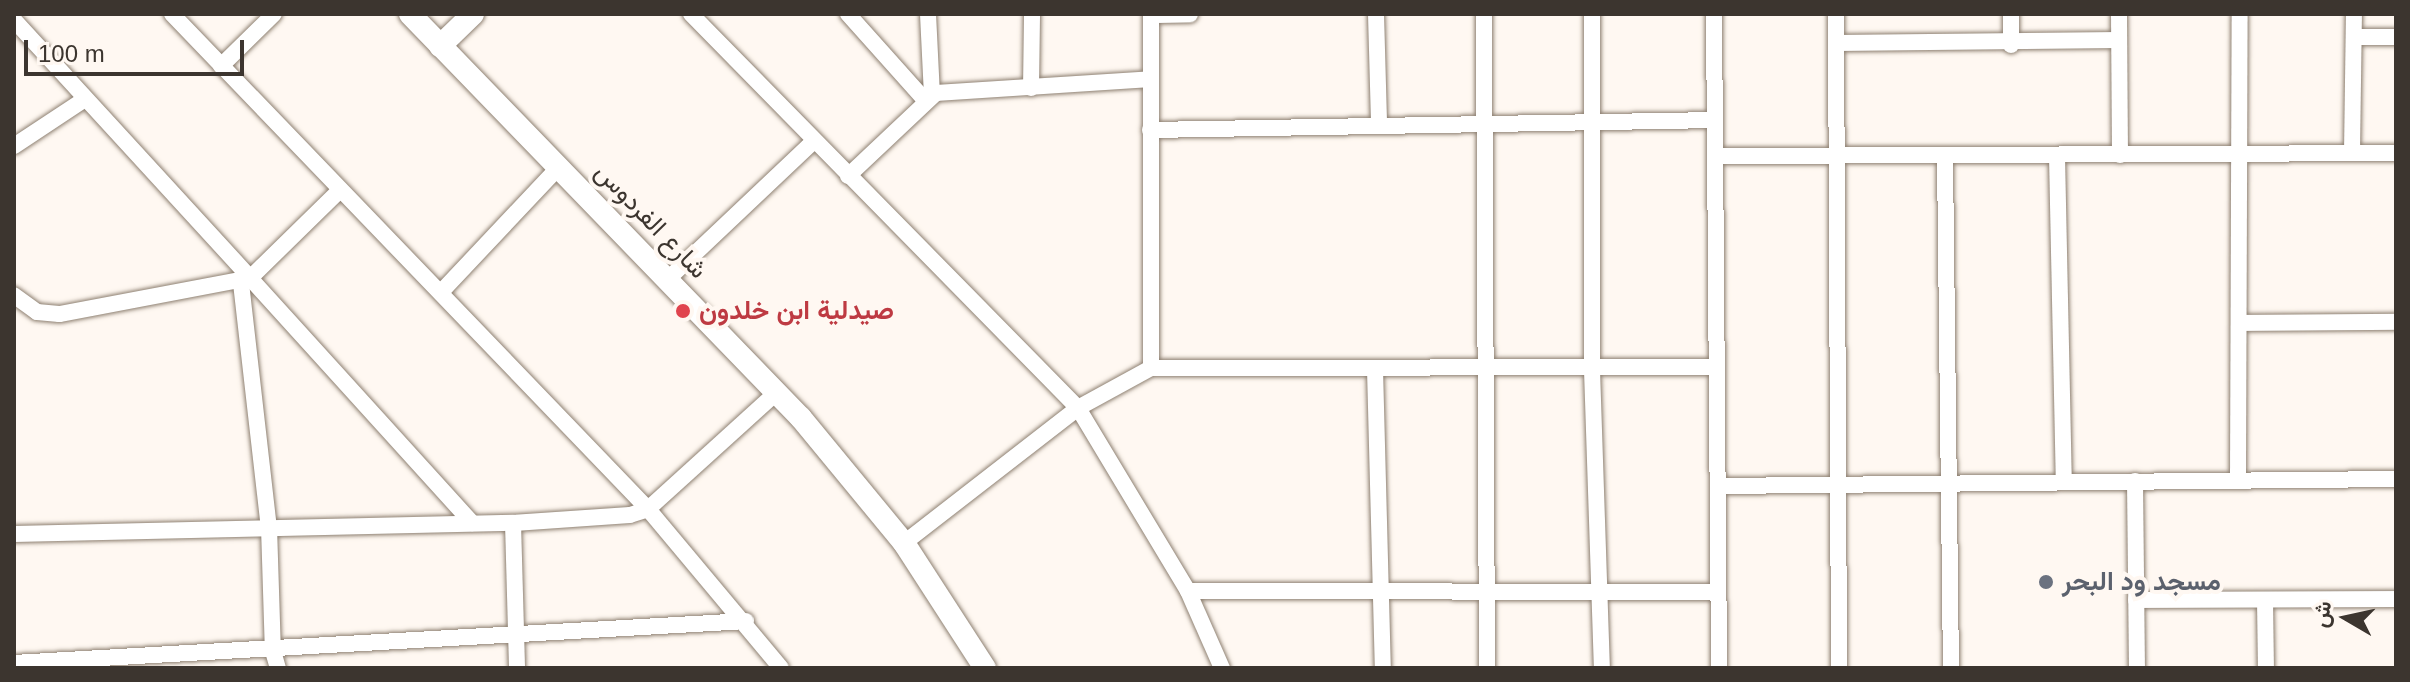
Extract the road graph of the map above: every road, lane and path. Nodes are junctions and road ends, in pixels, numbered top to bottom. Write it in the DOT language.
graph roads {
  1 [pos="172,14"];
  2 [pos="274,14"];
  3 [pos="410,14"];
  4 [pos="473,14"];
  5 [pos="691,14"];
  6 [pos="848,14"];
  7 [pos="928,14"];
  8 [pos="1032,14"];
  9 [pos="1190,14"];
  10 [pos="1376,14"];
  11 [pos="1484,14"];
  12 [pos="1592,14"];
  13 [pos="1714,14"];
  14 [pos="1836,14"];
  15 [pos="2011,14"];
  16 [pos="2119,14"];
  17 [pos="2240,14"];
  18 [pos="2354,14"];
  19 [pos="1151,15"];
  20 [pos="14,20"];
  21 [pos="2354,37"];
  22 [pos="2396,37"];
  23 [pos="2119,40"];
  24 [pos="1836,43"];
  25 [pos="2011,45"];
  26 [pos="440,46"];
  27 [pos="221,66"];
  28 [pos="1151,79"];
  29 [pos="1031,88"];
  30 [pos="928,98"];
  31 [pos="85,99"];
  32 [pos="1593,119"];
  33 [pos="1715,120"];
  34 [pos="1484,123"];
  35 [pos="1379,124"];
  36 [pos="1150,130"];
  37 [pos="814,141"];
  38 [pos="14,146"];
  39 [pos="2352,153"];
  40 [pos="2396,153"];
  41 [pos="2239,154"];
  42 [pos="2120,155"];
  43 [pos="1717,156"];
  44 [pos="2057,156"];
  45 [pos="1834,158"];
  46 [pos="1945,158"];
  47 [pos="559,167"];
  48 [pos="848,176"];
  49 [pos="340,190"];
  50 [pos="669,278"];
  51 [pos="245,280"];
  52 [pos="443,290"];
  53 [pos="14,295"];
  54 [pos="2396,322"];
  55 [pos="2240,323"];
  56 [pos="1716,367"];
  57 [pos="1151,368"];
  58 [pos="1375,369"];
  59 [pos="1484,370"];
  60 [pos="1592,370"];
  61 [pos="777,392"];
  62 [pos="1078,408"];
  63 [pos="2238,479"];
  64 [pos="2396,479"];
  65 [pos="2064,480"];
  66 [pos="1951,481"];
  67 [pos="2135,481"];
  68 [pos="1837,483"];
  69 [pos="1718,486"];
  70 [pos="648,509"];
  71 [pos="472,523"];
  72 [pos="513,523"];
  73 [pos="269,527"];
  74 [pos="14,534"];
  75 [pos="904,543"];
  76 [pos="1188,591"];
  77 [pos="1718,592"];
  78 [pos="1602,594"];
  79 [pos="1382,595"];
  80 [pos="1487,595"];
  81 [pos="2396,599"];
  82 [pos="2136,600"];
  83 [pos="2265,600"];
  84 [pos="746,621"];
  85 [pos="516,638"];
  86 [pos="273,651"];
  87 [pos="14,663"];
  88 [pos="983,667"];
  89 [pos="278,668"];
  90 [pos="517,668"];
  91 [pos="781,668"];
  92 [pos="1222,668"];
  93 [pos="1383,668"];
  94 [pos="1487,668"];
  95 [pos="1602,668"];
  96 [pos="1719,668"];
  97 [pos="1839,668"];
  98 [pos="1951,668"];
  99 [pos="2137,668"];
  100 [pos="2266,668"];
  1 -- 27 [label="street"];
  2 -- 27 [label="street"];
  3 -- 26 [label="street, شارع الفردوس"];
  4 -- 26 [label="street"];
  5 -- 37 [label="street"];
  6 -- 30 [label="street"];
  7 -- 30 [label="street"];
  8 -- 29 [label="street"];
  9 -- 19 [label="street"];
  10 -- 35 [label="street"];
  11 -- 34 [label="street"];
  12 -- 32 [label="street"];
  13 -- 33 [label="street"];
  14 -- 24 [label="street"];
  15 -- 25 [label="street"];
  16 -- 23 [label="street"];
  17 -- 41 [label="street"];
  18 -- 21 [label="street"];
  19 -- 28 [label="street"];
  20 -- 31 [label="street"];
  21 -- 22 [label="street"];
  21 -- 39 [label="street"];
  23 -- 25 [label="street"];
  23 -- 42 [label="street"];
  24 -- 25 [label="street"];
  24 -- 45 [label="street"];
  26 -- 47 [label="street, شارع الفردوس"];
  27 -- 49 [label="street"];
  28 -- 29 [label="street"];
  28 -- 36 [label="street"];
  29 -- 30 [label="street"];
  30 -- 48 [label="street"];
  31 -- 38 [label="street"];
  31 -- 51 [label="street"];
  32 -- 33 [label="street"];
  32 -- 34 [label="street"];
  32 -- 60 [label="street"];
  33 -- 43 [label="street"];
  34 -- 35 [label="street"];
  34 -- 59 [label="street"];
  35 -- 36 [label="street"];
  36 -- 57 [label="street"];
  37 -- 48 [label="street"];
  37 -- 50 [label="street"];
  39 -- 40 [label="street"];
  39 -- 41 [label="street"];
  41 -- 42 [label="street"];
  41 -- 55 [label="street"];
  42 -- 44 [label="street"];
  43 -- 45 [label="street"];
  43 -- 56 [label="street"];
  44 -- 46 [label="street"];
  44 -- 65 [label="street"];
  45 -- 46 [label="street"];
  45 -- 68 [label="street"];
  46 -- 66 [label="street"];
  47 -- 50 [label="street, شارع الفردوس"];
  47 -- 52 [label="street"];
  48 -- 62 [label="street"];
  49 -- 51 [label="street"];
  49 -- 52 [label="street"];
  50 -- 61 [label="street, شارع الفردوس"];
  51 -- 53 [label="street"];
  51 -- 71 [label="street"];
  51 -- 73 [label="street"];
  52 -- 70 [label="street"];
  54 -- 55 [label="street"];
  55 -- 63 [label="street"];
  56 -- 60 [label="street"];
  56 -- 69 [label="street"];
  57 -- 58 [label="street"];
  57 -- 62 [label="street"];
  58 -- 59 [label="street"];
  58 -- 79 [label="street"];
  59 -- 60 [label="street"];
  59 -- 80 [label="street"];
  60 -- 78 [label="street"];
  61 -- 70 [label="street"];
  61 -- 75 [label="street, شارع الفردوس"];
  62 -- 75 [label="street"];
  62 -- 76 [label="street"];
  63 -- 64 [label="street"];
  63 -- 67 [label="street"];
  65 -- 66 [label="street"];
  65 -- 67 [label="street"];
  66 -- 68 [label="street"];
  66 -- 98 [label="street"];
  67 -- 82 [label="street"];
  68 -- 69 [label="street"];
  68 -- 97 [label="street"];
  69 -- 77 [label="street"];
  70 -- 72 [label="street"];
  70 -- 84 [label="street"];
  71 -- 72 [label="street"];
  71 -- 73 [label="street"];
  72 -- 85 [label="street"];
  73 -- 74 [label="street"];
  73 -- 86 [label="street"];
  75 -- 88 [label="street, شارع الفردوس"];
  76 -- 79 [label="street"];
  76 -- 92 [label="street"];
  77 -- 78 [label="street"];
  77 -- 96 [label="street"];
  78 -- 80 [label="street"];
  78 -- 95 [label="street"];
  79 -- 80 [label="street"];
  79 -- 93 [label="street"];
  80 -- 94 [label="street"];
  81 -- 83 [label="street"];
  82 -- 83 [label="street"];
  82 -- 99 [label="street"];
  83 -- 100 [label="street"];
  84 -- 85 [label="street"];
  84 -- 91 [label="street"];
  85 -- 86 [label="street"];
  85 -- 90 [label="street"];
  86 -- 87 [label="street"];
  86 -- 89 [label="street"];
}
